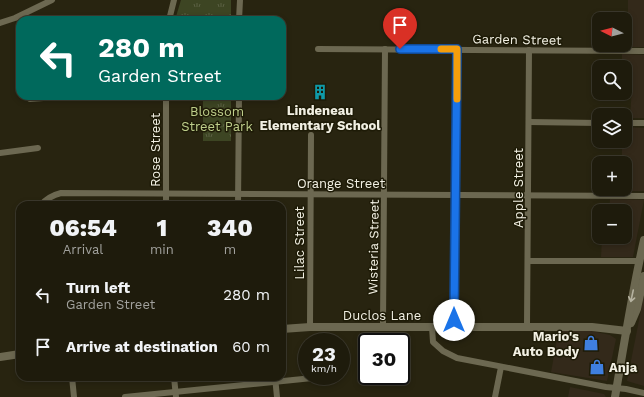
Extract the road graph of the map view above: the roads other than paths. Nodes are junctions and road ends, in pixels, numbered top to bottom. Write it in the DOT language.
graph roads {
  1 [pos="52,0"];
  2 [pos="174,0"];
  3 [pos="240,0"];
  4 [pos="19,16"];
  5 [pos="170,16"];
  6 [pos="239,16"];
  7 [pos="16,18"];
  8 [pos="0,23"];
  9 [pos="318,49"];
  10 [pos="385,49"];
  11 [pos="457,49"];
  12 [pos="529,50"];
  13 [pos="644,51"];
  14 [pos="166,100"];
  15 [pos="239,100"];
  16 [pos="529,122"];
  17 [pos="592,122"];
  18 [pos="632,123"];
  19 [pos="644,123"];
  20 [pos="311,135"];
  21 [pos="38,148"];
  22 [pos="0,153"];
  23 [pos="166,193"];
  24 [pos="238,193"];
  25 [pos="311,194"];
  26 [pos="384,194"];
  27 [pos="529,194"];
  28 [pos="456,195"];
  29 [pos="644,196"];
  30 [pos="44,201"];
  31 [pos="166,201"];
  32 [pos="238,201"];
  33 [pos="644,240"];
  34 [pos="644,250"];
  35 [pos="528,261"];
  36 [pos="639,261"];
  37 [pos="644,276"];
  38 [pos="383,326"];
  39 [pos="527,326"];
  40 [pos="310,327"];
  41 [pos="432,327"];
  42 [pos="454,327"];
  43 [pos="286,329"];
  44 [pos="627,331"];
  45 [pos="16,355"];
  46 [pos="0,357"];
  47 [pos="501,367"];
  48 [pos="286,378"];
  49 [pos="298,378"];
  50 [pos="72,381"];
  51 [pos="174,381"];
  52 [pos="263,381"];
  53 [pos="275,381"];
  54 [pos="616,388"];
  55 [pos="644,393"];
  56 [pos="176,395"];
  57 [pos="74,397"];
  58 [pos="125,397"];
  59 [pos="277,397"];
  60 [pos="495,397"];
  61 [pos="614,397"];
  1 -- 4 [label="street"];
  2 -- 5 [label="street"];
  3 -- 6 [label="street"];
  7 -- 8 [label="street"];
  9 -- 10 [label="street, Garden Street"];
  10 -- 11 [label="street, Garden Street"];
  10 -- 26 [label="street, Wisteria Street"];
  11 -- 12 [label="street, Garden Street"];
  11 -- 28 [label="street"];
  12 -- 13 [label="street, Garden Street"];
  12 -- 16 [label="street, Apple Street"];
  14 -- 23 [label="street, Rose Street"];
  15 -- 24 [label="street"];
  16 -- 17 [label="street"];
  16 -- 27 [label="street, Apple Street"];
  18 -- 19 [label="street"];
  20 -- 25 [label="street, Lilac Street"];
  21 -- 22 [label="street"];
  23 -- 24 [label="street, Orange Street"];
  23 -- 30 [label="street, Orange Street"];
  23 -- 31 [label="street, Rose Street"];
  24 -- 25 [label="street, Orange Street"];
  24 -- 32 [label="street"];
  25 -- 26 [label="street, Orange Street"];
  25 -- 40 [label="street, Lilac Street"];
  26 -- 28 [label="street, Orange Street"];
  26 -- 38 [label="street, Wisteria Street"];
  27 -- 28 [label="street, Orange Street"];
  27 -- 29 [label="street, Orange Street"];
  27 -- 35 [label="street, Apple Street"];
  28 -- 42 [label="street"];
  33 -- 36 [label="street"];
  34 -- 36 [label="street"];
  35 -- 36 [label="street"];
  35 -- 39 [label="street, Apple Street"];
  36 -- 44 [label="street, one-way"];
  37 -- 44 [label="street"];
  38 -- 40 [label="street, Duclos Lane"];
  38 -- 41 [label="street, Duclos Lane"];
  39 -- 42 [label="street, Duclos Lane"];
  39 -- 44 [label="street, Duclos Lane"];
  40 -- 43 [label="street, Duclos Lane"];
  41 -- 42 [label="street, Duclos Lane"];
  41 -- 47 [label="street"];
  44 -- 54 [label="street"];
  45 -- 46 [label="street"];
  47 -- 54 [label="street"];
  47 -- 60 [label="street"];
  48 -- 49 [label="street"];
  50 -- 57 [label="street"];
  51 -- 56 [label="street"];
  52 -- 56 [label="street"];
  53 -- 59 [label="street"];
  54 -- 55 [label="street"];
  54 -- 61 [label="street"];
  56 -- 58 [label="street"];
}
